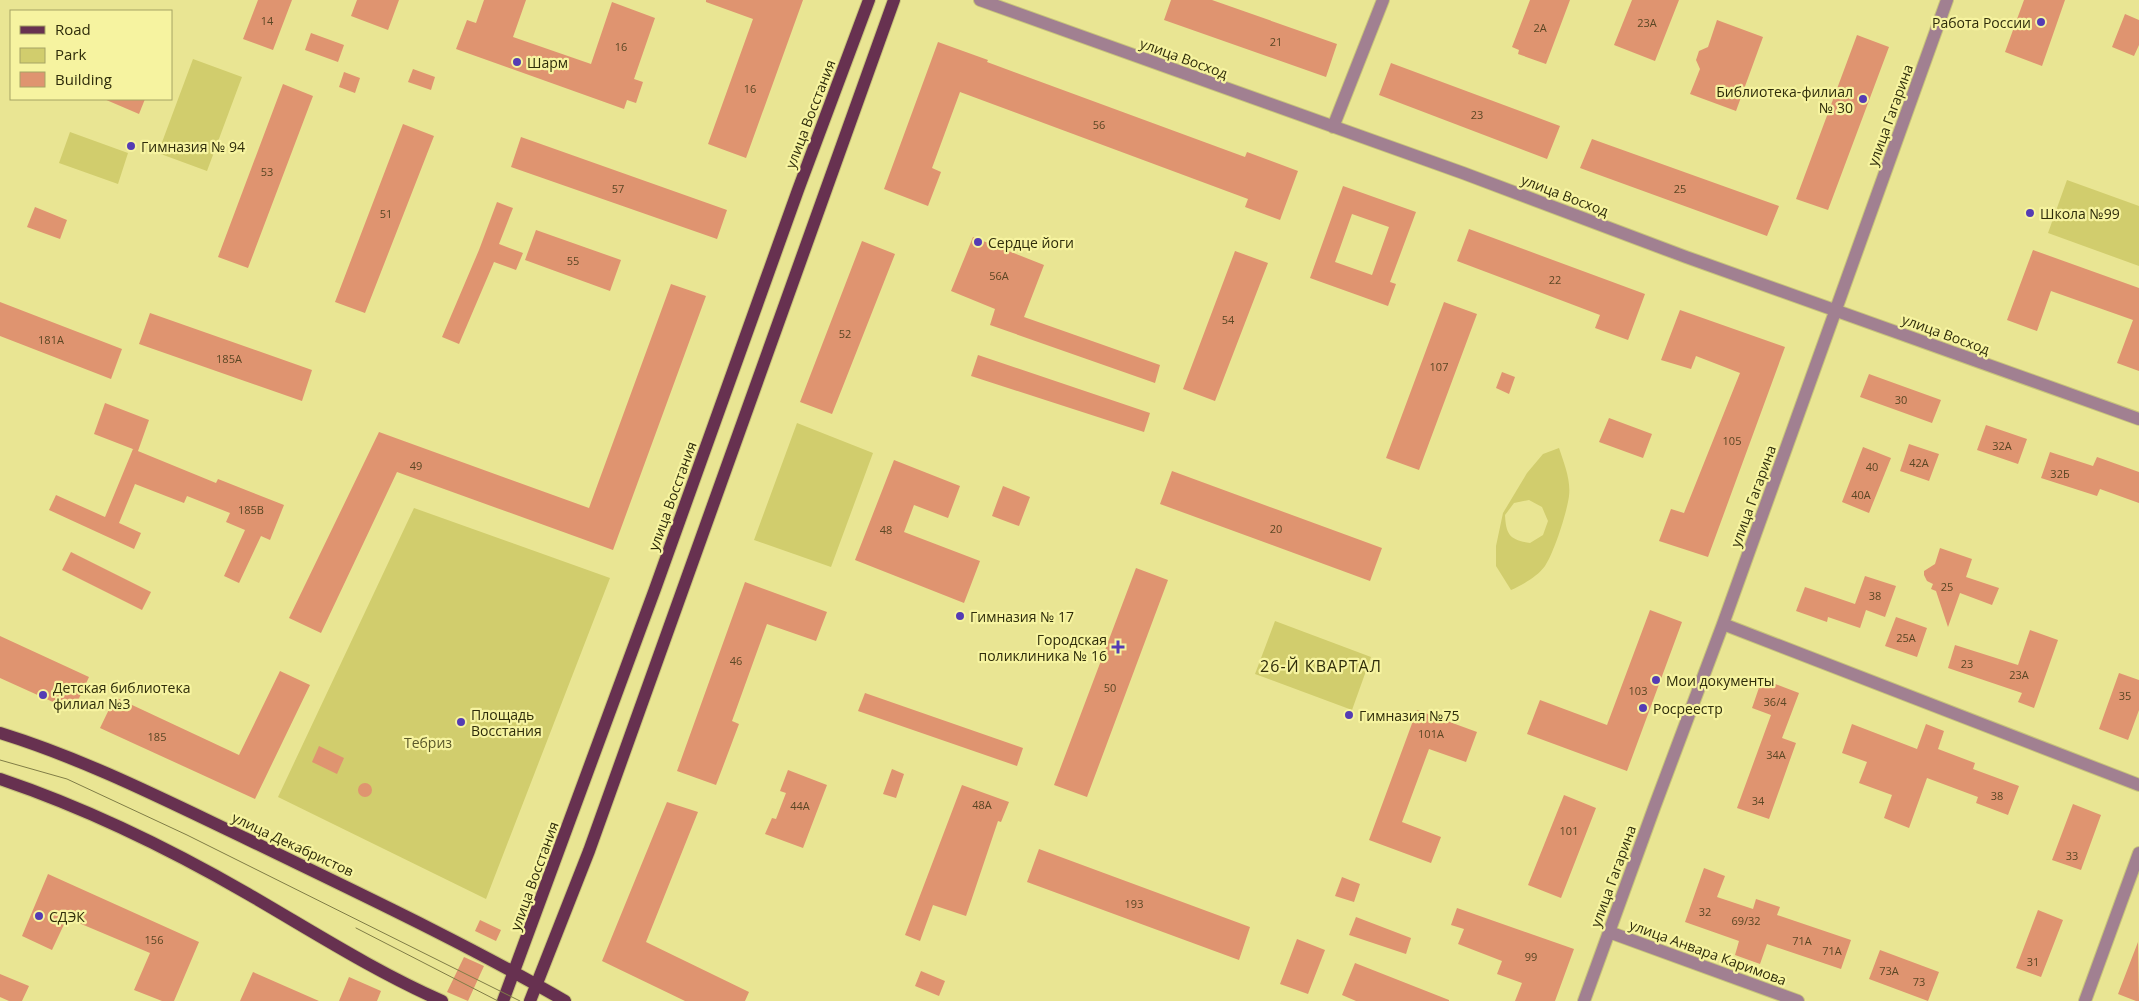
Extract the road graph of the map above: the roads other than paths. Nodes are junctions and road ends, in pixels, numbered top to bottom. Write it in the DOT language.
graph roads {
  1 [pos="869,0"];
  2 [pos="894,0"];
  3 [pos="980,0"];
  4 [pos="1383,0"];
  5 [pos="1947,0"];
  6 [pos="1333,127"];
  7 [pos="1836,310"];
  8 [pos="2139,420"];
  9 [pos="1723,624"];
  10 [pos="0,733"];
  11 [pos="0,779"];
  12 [pos="2139,785"];
  13 [pos="2139,854"];
  14 [pos="1609,932"];
  15 [pos="514,972"];
  16 [pos="536,984"];
  17 [pos="442,1001"];
  18 [pos="503,1001"];
  19 [pos="530,1001"];
  20 [pos="565,1001"];
  21 [pos="1584,1001"];
  22 [pos="1798,1001"];
  23 [pos="2085,1001"];
  1 -- 15 [label="main road, улица Восстания"];
  2 -- 16 [label="main road"];
  3 -- 6 [label="street, улица Восход"];
  4 -- 6 [label="street"];
  5 -- 7 [label="street, улица Гагарина"];
  6 -- 7 [label="street, улица Восход"];
  7 -- 8 [label="street, улица Восход"];
  7 -- 9 [label="street, улица Гагарина"];
  9 -- 12 [label="street"];
  9 -- 14 [label="street, улица Гагарина"];
  10 -- 15 [label="main road, улица Декабристов"];
  11 -- 17 [label="main road"];
  13 -- 23 [label="street"];
  14 -- 21 [label="street, улица Гагарина"];
  14 -- 22 [label="street, улица Анвара Каримова"];
  15 -- 16 [label="main road, улица Декабристов"];
  15 -- 18 [label="main road, улица Восстания"];
  16 -- 19 [label="main road"];
  16 -- 20 [label="main road, улица Декабристов"];
}
